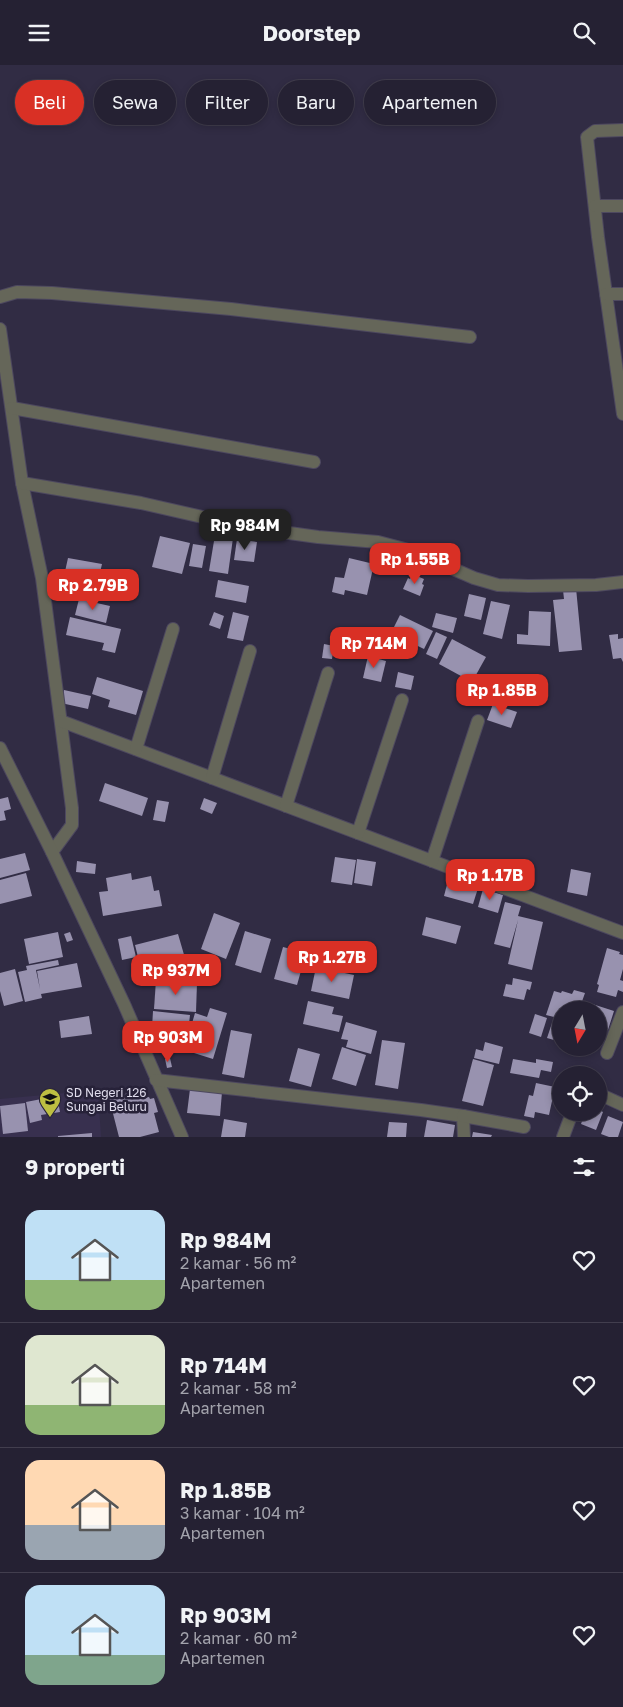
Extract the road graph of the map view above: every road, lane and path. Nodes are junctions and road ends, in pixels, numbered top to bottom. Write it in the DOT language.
graph roads {
  1 [pos="623,130"];
  2 [pos="595,206"];
  3 [pos="623,206"];
  4 [pos="606,294"];
  5 [pos="623,294"];
  6 [pos="0,297"];
  7 [pos="0,329"];
  8 [pos="470,337"];
  9 [pos="620,369"];
  10 [pos="12,408"];
  11 [pos="623,414"];
  12 [pos="314,462"];
  13 [pos="22,483"];
  14 [pos="623,582"];
  15 [pos="174,629"];
  16 [pos="250,651"];
  17 [pos="328,673"];
  18 [pos="402,700"];
  19 [pos="62,721"];
  20 [pos="478,721"];
  21 [pos="0,748"];
  22 [pos="136,749"];
  23 [pos="212,778"];
  24 [pos="286,806"];
  25 [pos="358,833"];
  26 [pos="52,851"];
  27 [pos="432,861"];
  28 [pos="623,933"];
  29 [pos="623,1012"];
  30 [pos="608,1050"];
  31 [pos="156,1080"];
  32 [pos="607,1098"];
  33 [pos="623,1105"];
  34 [pos="463,1117"];
  35 [pos="569,1121"];
  36 [pos="524,1127"];
  37 [pos="182,1137"];
  38 [pos="464,1137"];
  39 [pos="564,1137"];
  1 -- 2 [label="street"];
  2 -- 3 [label="street"];
  2 -- 4 [label="street"];
  4 -- 5 [label="street"];
  4 -- 9 [label="street"];
  6 -- 8 [label="street"];
  7 -- 10 [label="street"];
  9 -- 11 [label="street"];
  10 -- 12 [label="street"];
  10 -- 13 [label="street"];
  13 -- 14 [label="street"];
  13 -- 19 [label="street"];
  15 -- 22 [label="street"];
  16 -- 23 [label="street"];
  17 -- 24 [label="street"];
  18 -- 25 [label="street"];
  19 -- 22 [label="street"];
  19 -- 26 [label="street"];
  20 -- 27 [label="street"];
  21 -- 26 [label="street"];
  22 -- 23 [label="street"];
  23 -- 24 [label="street"];
  24 -- 25 [label="street"];
  25 -- 27 [label="street"];
  26 -- 31 [label="street"];
  27 -- 28 [label="street"];
  29 -- 30 [label="street"];
  31 -- 34 [label="street"];
  31 -- 37 [label="street"];
  32 -- 33 [label="street"];
  34 -- 36 [label="street"];
  34 -- 38 [label="street"];
  35 -- 39 [label="street"];
}
